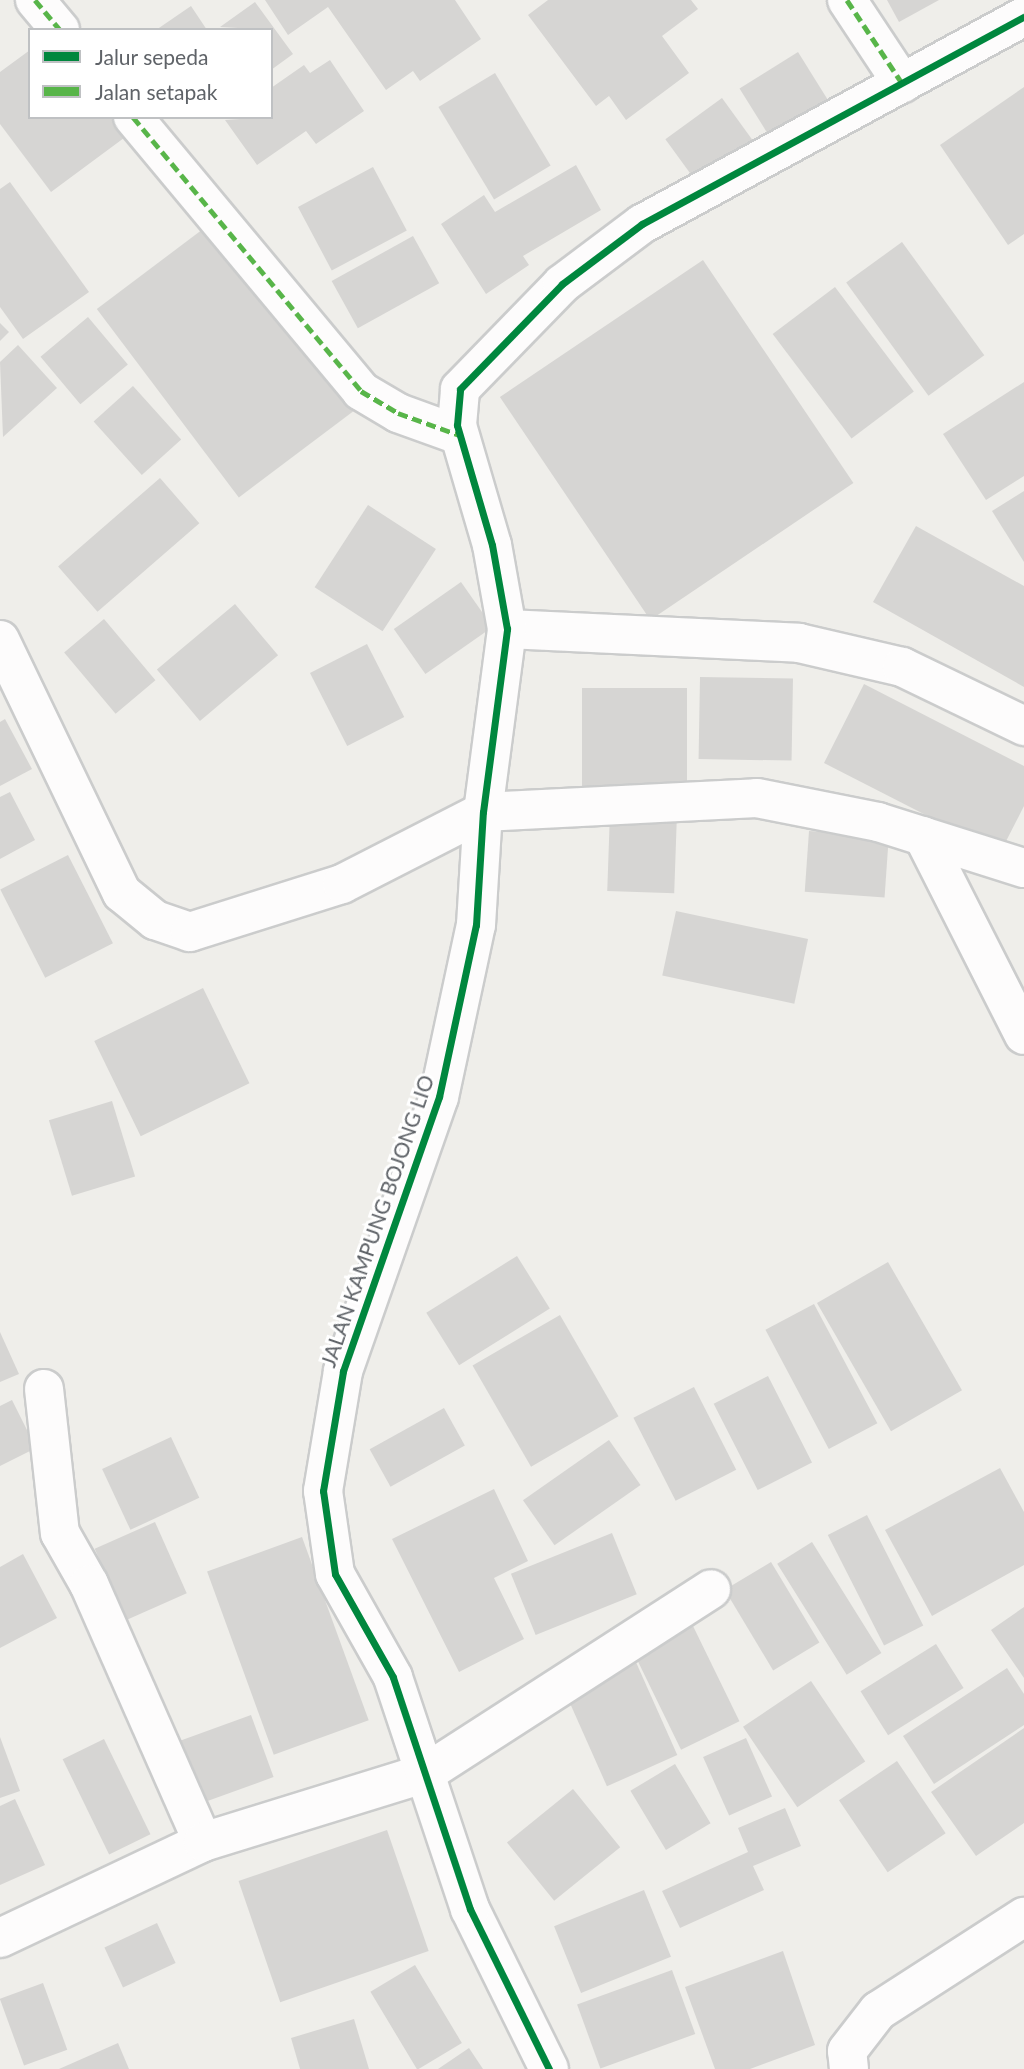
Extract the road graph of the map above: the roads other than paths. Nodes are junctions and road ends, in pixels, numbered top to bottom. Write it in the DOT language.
graph roads {
  1 [pos="35,0"];
  2 [pos="847,0"];
  3 [pos="1024,17"];
  4 [pos="58,28"];
  5 [pos="902,83"];
  6 [pos="135,119"];
  7 [pos="459,435"];
  8 [pos="507,629"];
  9 [pos="0,640"];
  10 [pos="1024,726"];
  11 [pos="483,812"];
  12 [pos="923,836"];
  13 [pos="1024,868"];
  14 [pos="1024,1035"];
  15 [pos="44,1389"];
  16 [pos="711,1589"];
  17 [pos="426,1773"];
  18 [pos="203,1842"];
  19 [pos="1024,1917"];
  20 [pos="0,1938"];
  21 [pos="549,2069"];
  22 [pos="849,2069"];
  1 -- 4 [label="street"];
  2 -- 5 [label="street"];
  3 -- 5 [label="street"];
  5 -- 7 [label="street, JALAN KAMPUNG BOJONG LIO"];
  6 -- 7 [label="street"];
  7 -- 8 [label="street, JALAN KAMPUNG BOJONG LIO"];
  8 -- 10 [label="street"];
  8 -- 11 [label="street, JALAN KAMPUNG BOJONG LIO"];
  9 -- 11 [label="street"];
  11 -- 12 [label="street"];
  11 -- 17 [label="street, JALAN KAMPUNG BOJONG LIO"];
  12 -- 13 [label="street"];
  12 -- 14 [label="street"];
  15 -- 18 [label="street"];
  16 -- 17 [label="street"];
  17 -- 18 [label="street"];
  17 -- 21 [label="street, JALAN KAMPUNG BOJONG LIO"];
  18 -- 20 [label="street"];
  19 -- 22 [label="street"];
}
